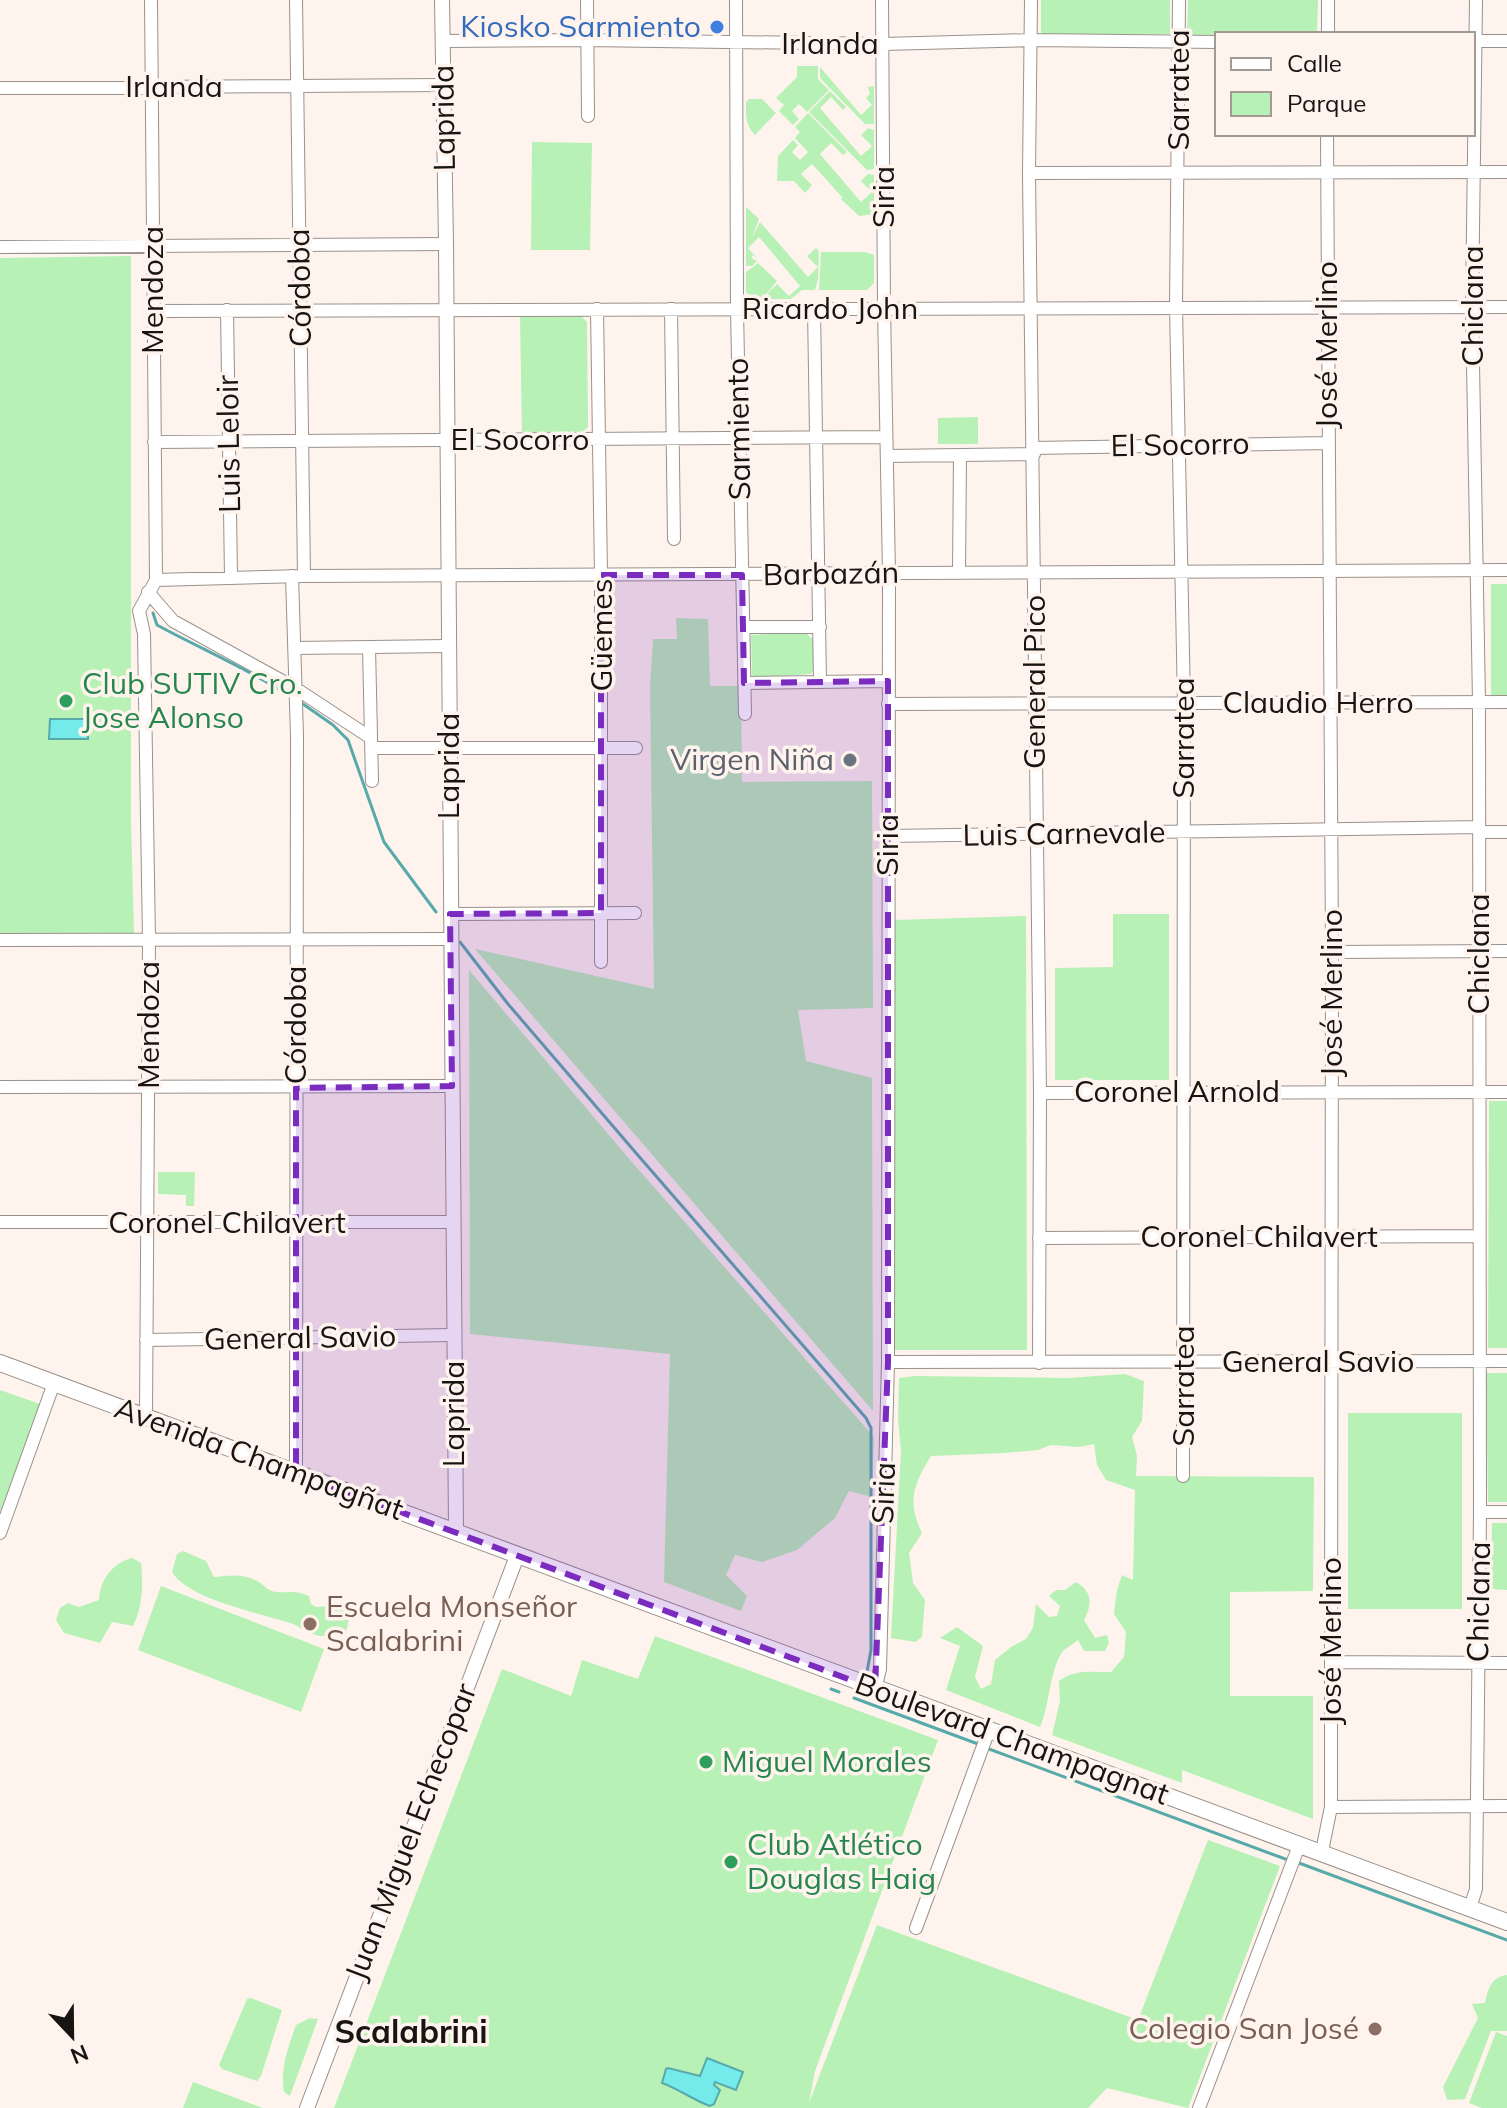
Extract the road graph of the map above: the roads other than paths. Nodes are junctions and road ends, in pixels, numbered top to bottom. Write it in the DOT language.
graph roads {
  1 [pos="151,0"];
  2 [pos="296,0"];
  3 [pos="442,0"];
  4 [pos="587,0"];
  5 [pos="736,0"];
  6 [pos="882,0"];
  7 [pos="1031,0"];
  8 [pos="1179,0"];
  9 [pos="1328,0"];
  10 [pos="1476,0"];
  11 [pos="1328,32"];
  12 [pos="1474,32"];
  13 [pos="587,40"];
  14 [pos="1032,40"];
  15 [pos="443,41"];
  16 [pos="1475,41"];
  17 [pos="1507,41"];
  18 [pos="1179,42"];
  19 [pos="1215,42"];
  20 [pos="737,43"];
  21 [pos="883,44"];
  22 [pos="444,85"];
  23 [pos="152,86"];
  24 [pos="298,86"];
  25 [pos="0,88"];
  26 [pos="588,116"];
  27 [pos="1327,136"];
  28 [pos="1473,136"];
  29 [pos="1326,172"];
  30 [pos="1507,172"];
  31 [pos="1029,173"];
  32 [pos="1178,173"];
  33 [pos="1473,173"];
  34 [pos="446,244"];
  35 [pos="299,245"];
  36 [pos="152,246"];
  37 [pos="0,247"];
  38 [pos="1176,307"];
  39 [pos="1327,307"];
  40 [pos="1472,307"];
  41 [pos="1507,307"];
  42 [pos="1031,308"];
  43 [pos="597,309"];
  44 [pos="671,309"];
  45 [pos="737,309"];
  46 [pos="814,309"];
  47 [pos="884,309"];
  48 [pos="227,310"];
  49 [pos="300,310"];
  50 [pos="445,310"];
  51 [pos="153,311"];
  52 [pos="818,437"];
  53 [pos="886,437"];
  54 [pos="739,438"];
  55 [pos="672,439"];
  56 [pos="447,440"];
  57 [pos="598,440"];
  58 [pos="302,441"];
  59 [pos="154,442"];
  60 [pos="228,442"];
  61 [pos="1327,443"];
  62 [pos="1180,444"];
  63 [pos="1034,451"];
  64 [pos="960,455"];
  65 [pos="887,456"];
  66 [pos="674,539"];
  67 [pos="1328,570"];
  68 [pos="1476,570"];
  69 [pos="1507,570"];
  70 [pos="889,573"];
  71 [pos="959,573"];
  72 [pos="1035,573"];
  73 [pos="1183,573"];
  74 [pos="819,574"];
  75 [pos="447,575"];
  76 [pos="601,575"];
  77 [pos="742,575"];
  78 [pos="298,576"];
  79 [pos="231,577"];
  80 [pos="156,580"];
  81 [pos="148,592"];
  82 [pos="743,627"];
  83 [pos="820,627"];
  84 [pos="448,646"];
  85 [pos="369,647"];
  86 [pos="294,648"];
  87 [pos="888,681"];
  88 [pos="820,682"];
  89 [pos="744,683"];
  90 [pos="295,688"];
  91 [pos="1329,702"];
  92 [pos="1479,702"];
  93 [pos="1507,702"];
  94 [pos="1184,703"];
  95 [pos="888,704"];
  96 [pos="1034,704"];
  97 [pos="745,714"];
  98 [pos="371,743"];
  99 [pos="450,748"];
  100 [pos="602,748"];
  101 [pos="636,748"];
  102 [pos="372,781"];
  103 [pos="1330,829"];
  104 [pos="1479,830"];
  105 [pos="1184,832"];
  106 [pos="1507,832"];
  107 [pos="1036,834"];
  108 [pos="888,836"];
  109 [pos="601,913"];
  110 [pos="635,913"];
  111 [pos="450,914"];
  112 [pos="296,939"];
  113 [pos="449,939"];
  114 [pos="0,940"];
  115 [pos="149,940"];
  116 [pos="1479,951"];
  117 [pos="1507,951"];
  118 [pos="1332,952"];
  119 [pos="601,962"];
  120 [pos="452,1086"];
  121 [pos="0,1087"];
  122 [pos="149,1087"];
  123 [pos="296,1088"];
  124 [pos="1332,1091"];
  125 [pos="1185,1092"];
  126 [pos="1479,1092"];
  127 [pos="1507,1092"];
  128 [pos="1040,1093"];
  129 [pos="0,1222"];
  130 [pos="454,1222"];
  131 [pos="146,1223"];
  132 [pos="297,1224"];
  133 [pos="1479,1236"];
  134 [pos="1332,1237"];
  135 [pos="1039,1238"];
  136 [pos="1185,1238"];
  137 [pos="454,1335"];
  138 [pos="297,1338"];
  139 [pos="146,1340"];
  140 [pos="1480,1361"];
  141 [pos="1507,1361"];
  142 [pos="888,1362"];
  143 [pos="1184,1362"];
  144 [pos="0,1363"];
  145 [pos="1039,1363"];
  146 [pos="1330,1363"];
  147 [pos="54,1383"];
  148 [pos="146,1417"];
  149 [pos="296,1473"];
  150 [pos="1183,1476"];
  151 [pos="1480,1512"];
  152 [pos="1507,1512"];
  153 [pos="456,1532"];
  154 [pos="0,1533"];
  155 [pos="517,1556"];
  156 [pos="1331,1662"];
  157 [pos="1479,1663"];
  158 [pos="1507,1663"];
  159 [pos="875,1689"];
  160 [pos="989,1730"];
  161 [pos="1477,1806"];
  162 [pos="1507,1806"];
  163 [pos="1331,1807"];
  164 [pos="1300,1843"];
  165 [pos="1322,1851"];
  166 [pos="1470,1908"];
  167 [pos="1507,1922"];
  168 [pos="916,1928"];
  169 [pos="307,2108"];
  170 [pos="1199,2108"];
  1 -- 23 [label="street, Mendoza"];
  2 -- 24 [label="street, Córdoba"];
  3 -- 15 [label="street, Laprida"];
  4 -- 13 [label="street"];
  5 -- 20 [label="street, Sarmiento"];
  6 -- 21 [label="street, Siria"];
  7 -- 14 [label="street, General Pico"];
  8 -- 18 [label="street, Sarratea"];
  9 -- 11 [label="street"];
  10 -- 12 [label="street, Chiclana"];
  13 -- 15 [label="street, Irlanda"];
  13 -- 20 [label="street, Irlanda"];
  13 -- 26 [label="street"];
  14 -- 18 [label="street, Irlanda"];
  14 -- 21 [label="street, Irlanda"];
  14 -- 31 [label="street, General Pico"];
  15 -- 22 [label="street, Laprida"];
  16 -- 17 [label="street"];
  18 -- 19 [label="street, Irlanda"];
  18 -- 32 [label="street, Sarratea"];
  20 -- 21 [label="street, Irlanda"];
  20 -- 45 [label="street, Sarmiento"];
  21 -- 47 [label="street, Siria"];
  22 -- 24 [label="street, Irlanda"];
  22 -- 34 [label="street, Laprida"];
  23 -- 24 [label="street, Irlanda"];
  23 -- 25 [label="street, Irlanda"];
  23 -- 36 [label="street, Mendoza"];
  24 -- 35 [label="street, Córdoba"];
  27 -- 29 [label="street, José Merlino"];
  28 -- 33 [label="street, Chiclana"];
  29 -- 32 [label="street"];
  29 -- 33 [label="street"];
  29 -- 39 [label="street, José Merlino"];
  30 -- 33 [label="street"];
  31 -- 32 [label="street"];
  31 -- 42 [label="street, General Pico"];
  32 -- 38 [label="street, Sarratea"];
  33 -- 40 [label="street, Chiclana"];
  34 -- 35 [label="street"];
  34 -- 50 [label="street, Laprida"];
  35 -- 36 [label="street"];
  35 -- 49 [label="street, Córdoba"];
  36 -- 37 [label="street"];
  36 -- 51 [label="street, Mendoza"];
  38 -- 39 [label="street, Ricardo John"];
  38 -- 42 [label="street, Ricardo John"];
  38 -- 62 [label="street, Sarratea"];
  39 -- 40 [label="street, Ricardo John"];
  39 -- 61 [label="street, José Merlino"];
  40 -- 41 [label="street, Ricardo John"];
  40 -- 68 [label="street, Chiclana"];
  42 -- 47 [label="street, Ricardo John"];
  42 -- 63 [label="street, General Pico"];
  43 -- 44 [label="street, Ricardo John"];
  43 -- 50 [label="street, Ricardo John"];
  43 -- 57 [label="street, Güemes"];
  44 -- 45 [label="street, Ricardo John"];
  44 -- 55 [label="street"];
  45 -- 46 [label="street, Ricardo John"];
  45 -- 54 [label="street, Sarmiento"];
  46 -- 47 [label="street, Ricardo John"];
  46 -- 52 [label="street"];
  47 -- 53 [label="street, Siria"];
  48 -- 49 [label="street, Ricardo John"];
  48 -- 51 [label="street, Ricardo John"];
  48 -- 60 [label="street, Luis Leloir"];
  49 -- 50 [label="street, Ricardo John"];
  49 -- 58 [label="street, Córdoba"];
  50 -- 56 [label="street, Laprida"];
  51 -- 59 [label="street, Mendoza"];
  52 -- 53 [label="street, El Socorro"];
  52 -- 54 [label="street, El Socorro"];
  52 -- 74 [label="street"];
  53 -- 65 [label="street, Siria"];
  54 -- 55 [label="street, El Socorro"];
  54 -- 77 [label="street, Sarmiento"];
  55 -- 57 [label="street, El Socorro"];
  55 -- 66 [label="street"];
  56 -- 57 [label="street, El Socorro"];
  56 -- 58 [label="street, El Socorro"];
  56 -- 75 [label="street, Laprida"];
  57 -- 76 [label="street, Güemes"];
  58 -- 60 [label="street, El Socorro"];
  58 -- 78 [label="street, Córdoba"];
  59 -- 60 [label="street, El Socorro"];
  59 -- 80 [label="street, Mendoza"];
  60 -- 79 [label="street, Luis Leloir"];
  61 -- 62 [label="street, El Socorro"];
  61 -- 67 [label="street, José Merlino"];
  62 -- 63 [label="street, El Socorro"];
  62 -- 73 [label="street, Sarratea"];
  63 -- 64 [label="street, El Socorro"];
  63 -- 72 [label="street, General Pico"];
  64 -- 65 [label="street, El Socorro"];
  64 -- 71 [label="street"];
  65 -- 70 [label="street, Siria"];
  67 -- 68 [label="street, Barbazán"];
  67 -- 73 [label="street, Barbazán"];
  67 -- 91 [label="street, José Merlino"];
  68 -- 69 [label="street, Barbazán"];
  68 -- 92 [label="street, Chiclana"];
  70 -- 71 [label="street, Barbazán"];
  70 -- 74 [label="street, Barbazán"];
  70 -- 87 [label="street, Siria"];
  71 -- 72 [label="street, Barbazán"];
  72 -- 73 [label="street, Barbazán"];
  72 -- 96 [label="street, General Pico"];
  73 -- 94 [label="street, Sarratea"];
  74 -- 77 [label="street, Barbazán"];
  74 -- 83 [label="street"];
  75 -- 76 [label="street, Barbazán"];
  75 -- 78 [label="street, Barbazán"];
  75 -- 84 [label="street, Laprida"];
  76 -- 77 [label="street, Barbazán"];
  76 -- 100 [label="street, Güemes"];
  77 -- 82 [label="street, Sarmiento"];
  78 -- 79 [label="street, Barbazán"];
  78 -- 86 [label="street, Córdoba"];
  79 -- 80 [label="street, Barbazán"];
  80 -- 81 [label="street"];
  81 -- 90 [label="street"];
  81 -- 115 [label="street, Mendoza"];
  82 -- 83 [label="street"];
  82 -- 89 [label="street, Sarmiento"];
  83 -- 88 [label="street"];
  84 -- 85 [label="street"];
  84 -- 99 [label="street, Laprida"];
  85 -- 86 [label="street"];
  85 -- 98 [label="street"];
  86 -- 90 [label="street, Córdoba"];
  87 -- 88 [label="street"];
  87 -- 95 [label="street, Siria"];
  88 -- 89 [label="street"];
  89 -- 97 [label="street, Sarmiento"];
  90 -- 98 [label="street"];
  90 -- 112 [label="street, Córdoba"];
  91 -- 92 [label="street, Claudio Herro"];
  91 -- 94 [label="street, Claudio Herro"];
  91 -- 103 [label="street, José Merlino"];
  92 -- 93 [label="street, Claudio Herro"];
  92 -- 104 [label="street, Chiclana"];
  94 -- 96 [label="street, Claudio Herro"];
  94 -- 105 [label="street, Sarratea"];
  95 -- 96 [label="street, Claudio Herro"];
  95 -- 108 [label="street, Siria"];
  96 -- 107 [label="street, General Pico"];
  98 -- 99 [label="street"];
  98 -- 102 [label="street"];
  99 -- 100 [label="street"];
  99 -- 111 [label="street, Laprida"];
  100 -- 101 [label="street"];
  100 -- 109 [label="street, Güemes"];
  103 -- 104 [label="street, Luis Carnevale"];
  103 -- 105 [label="street, Luis Carnevale"];
  103 -- 118 [label="street, José Merlino"];
  104 -- 106 [label="street, Luis Carnevale"];
  104 -- 116 [label="street, Chiclana"];
  105 -- 107 [label="street, Luis Carnevale"];
  105 -- 125 [label="street, Sarratea"];
  107 -- 108 [label="street, Luis Carnevale"];
  107 -- 128 [label="street, General Pico"];
  108 -- 142 [label="street, Siria"];
  109 -- 110 [label="street"];
  109 -- 111 [label="street"];
  109 -- 119 [label="street, Güemes"];
  111 -- 113 [label="street, Laprida"];
  112 -- 113 [label="street"];
  112 -- 115 [label="street"];
  112 -- 123 [label="street, Córdoba"];
  113 -- 120 [label="street, Laprida"];
  114 -- 115 [label="street"];
  115 -- 122 [label="street, Mendoza"];
  116 -- 117 [label="street"];
  116 -- 118 [label="street"];
  116 -- 126 [label="street, Chiclana"];
  118 -- 124 [label="street, José Merlino"];
  120 -- 123 [label="street"];
  120 -- 130 [label="street, Laprida"];
  121 -- 122 [label="street"];
  122 -- 123 [label="street"];
  122 -- 131 [label="street, Mendoza"];
  123 -- 132 [label="street, Córdoba"];
  124 -- 125 [label="street, Coronel Arnold"];
  124 -- 126 [label="street, Coronel Arnold"];
  124 -- 134 [label="street, José Merlino"];
  125 -- 128 [label="street, Coronel Arnold"];
  125 -- 136 [label="street, Sarratea"];
  126 -- 127 [label="street, Coronel Arnold"];
  126 -- 133 [label="street, Chiclana"];
  128 -- 135 [label="street, General Pico"];
  129 -- 131 [label="street, Coronel Chilavert"];
  130 -- 132 [label="street, Coronel Chilavert"];
  130 -- 137 [label="street, Laprida"];
  131 -- 132 [label="street, Coronel Chilavert"];
  131 -- 139 [label="street, Mendoza"];
  132 -- 138 [label="street, Córdoba"];
  133 -- 134 [label="street, Coronel Chilavert"];
  133 -- 140 [label="street, Chiclana"];
  134 -- 136 [label="street, Coronel Chilavert"];
  134 -- 146 [label="street, José Merlino"];
  135 -- 136 [label="street, Coronel Chilavert"];
  135 -- 145 [label="street, General Pico"];
  136 -- 143 [label="street, Sarratea"];
  137 -- 138 [label="street, General Savio"];
  137 -- 153 [label="street, Laprida"];
  138 -- 139 [label="street, General Savio"];
  138 -- 149 [label="street, Córdoba"];
  139 -- 148 [label="street, Mendoza"];
  140 -- 141 [label="street, General Savio"];
  140 -- 146 [label="street, General Savio"];
  140 -- 151 [label="street, Chiclana"];
  142 -- 145 [label="street, General Savio"];
  142 -- 159 [label="street, Siria"];
  143 -- 145 [label="street, General Savio"];
  143 -- 146 [label="street, General Savio"];
  143 -- 150 [label="street, Sarratea"];
  144 -- 147 [label="main road, Avenida Champagñat"];
  146 -- 156 [label="street, José Merlino"];
  147 -- 148 [label="main road, Avenida Champagñat"];
  147 -- 154 [label="street"];
  148 -- 149 [label="main road, Avenida Champagñat"];
  149 -- 153 [label="main road, Avenida Champagñat"];
  151 -- 152 [label="street"];
  151 -- 157 [label="street, Chiclana"];
  153 -- 155 [label="main road, Avenida Champagñat"];
  155 -- 159 [label="main road, Boulevard Champagnat"];
  155 -- 169 [label="street, Juan Miguel Echecopar"];
  156 -- 157 [label="street"];
  156 -- 163 [label="street, José Merlino"];
  157 -- 158 [label="street"];
  157 -- 161 [label="street, Chiclana"];
  159 -- 160 [label="main road, Boulevard Champagnat"];
  160 -- 164 [label="main road, Boulevard Champagnat"];
  160 -- 168 [label="street"];
  161 -- 162 [label="street"];
  161 -- 163 [label="street"];
  161 -- 166 [label="street, Chiclana"];
  163 -- 165 [label="street, José Merlino"];
  164 -- 165 [label="main road, Boulevard Champagnat"];
  164 -- 170 [label="street"];
  165 -- 166 [label="main road, Boulevard Champagnat"];
  166 -- 167 [label="main road, Boulevard Champagnat"];
}
